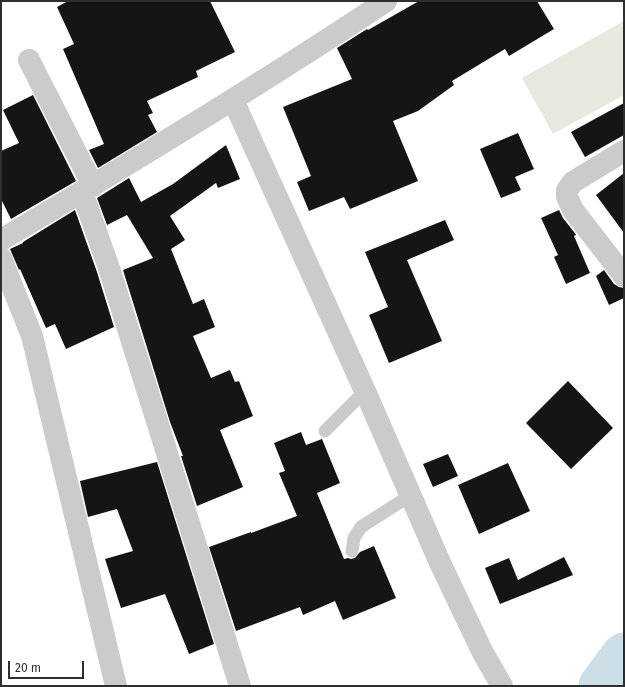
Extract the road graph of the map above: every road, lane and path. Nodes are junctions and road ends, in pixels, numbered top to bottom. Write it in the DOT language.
graph roads {
  1 [pos="386,1"];
  2 [pos="29,60"];
  3 [pos="233,100"];
  4 [pos="624,151"];
  5 [pos="88,189"];
  6 [pos="1,240"];
  7 [pos="1,258"];
  8 [pos="624,276"];
  9 [pos="365,391"];
  10 [pos="325,431"];
  11 [pos="411,495"];
  12 [pos="352,551"];
  13 [pos="116,686"];
  14 [pos="240,686"];
  15 [pos="502,686"];
  1 -- 3 [label="street"];
  2 -- 5 [label="street"];
  3 -- 5 [label="street"];
  3 -- 9 [label="street"];
  4 -- 8 [label="street"];
  5 -- 6 [label="street"];
  5 -- 14 [label="street"];
  7 -- 13 [label="street"];
  9 -- 10 [label="lane"];
  9 -- 11 [label="street"];
  11 -- 12 [label="lane"];
  11 -- 15 [label="street"];
}
